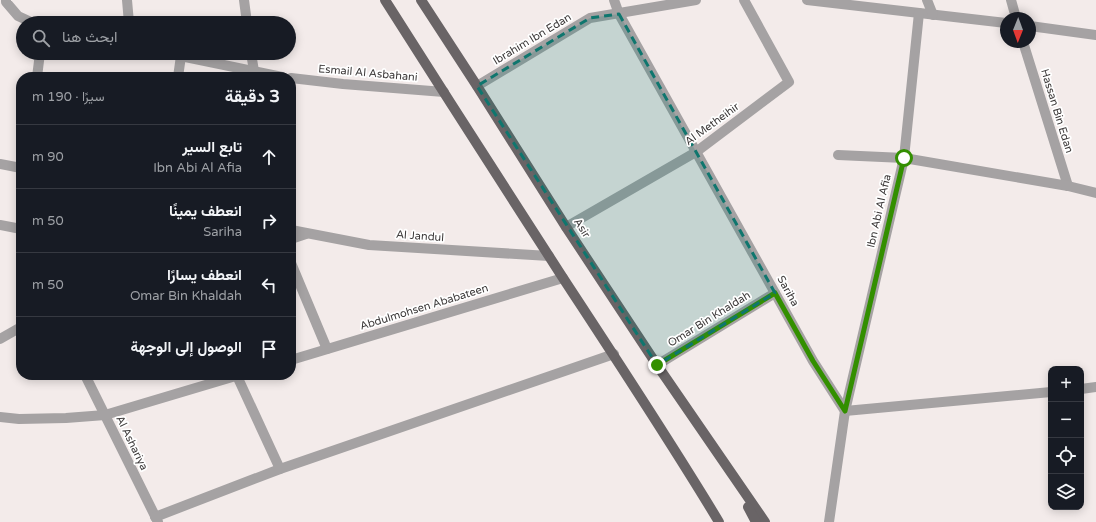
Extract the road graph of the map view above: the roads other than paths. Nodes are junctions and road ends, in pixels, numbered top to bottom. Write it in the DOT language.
graph roads {
  1 [pos="6,0"];
  2 [pos="127,0"];
  3 [pos="244,0"];
  4 [pos="385,0"];
  5 [pos="421,0"];
  6 [pos="614,0"];
  7 [pos="696,0"];
  8 [pos="744,0"];
  9 [pos="807,0"];
  10 [pos="927,0"];
  11 [pos="1011,0"];
  12 [pos="830,1"];
  13 [pos="1014,12"];
  14 [pos="919,13"];
  15 [pos="619,14"];
  16 [pos="933,15"];
  17 [pos="18,16"];
  18 [pos="128,16"];
  19 [pos="246,16"];
  20 [pos="1000,22"];
  21 [pos="1036,27"];
  22 [pos="1096,35"];
  23 [pos="1025,48"];
  24 [pos="39,60"];
  25 [pos="180,60"];
  26 [pos="195,60"];
  27 [pos="252,60"];
  28 [pos="254,71"];
  29 [pos="38,72"];
  30 [pos="179,72"];
  31 [pos="236,72"];
  32 [pos="259,72"];
  33 [pos="296,79"];
  34 [pos="477,86"];
  35 [pos="444,92"];
  36 [pos="696,152"];
  37 [pos="838,155"];
  38 [pos="904,158"];
  39 [pos="0,164"];
  40 [pos="16,167"];
  41 [pos="1068,186"];
  42 [pos="1096,193"];
  43 [pos="0,225"];
  44 [pos="566,227"];
  45 [pos="16,228"];
  46 [pos="296,231"];
  47 [pos="308,234"];
  48 [pos="296,237"];
  49 [pos="549,256"];
  50 [pos="296,275"];
  51 [pos="563,278"];
  52 [pos="775,293"];
  53 [pos="16,330"];
  54 [pos="0,339"];
  55 [pos="327,349"];
  56 [pos="614,354"];
  57 [pos="296,358"];
  58 [pos="657,365"];
  59 [pos="88,380"];
  60 [pos="220,380"];
  61 [pos="235,380"];
  62 [pos="1096,387"];
  63 [pos="1084,389"];
  64 [pos="1048,392"];
  65 [pos="845,411"];
  66 [pos="105,415"];
  67 [pos="0,417"];
  68 [pos="727,467"];
  69 [pos="280,469"];
  70 [pos="157,519"];
  71 [pos="719,522"];
  72 [pos="756,522"];
  73 [pos="765,522"];
  74 [pos="829,522"];
  1 -- 17 [label="street"];
  2 -- 18 [label="street"];
  3 -- 19 [label="street"];
  4 -- 35 [label="main road"];
  5 -- 34 [label="main road, Asir"];
  6 -- 15 [label="street, Sariha"];
  7 -- 15 [label="street, Ibrahim Ibn Edan"];
  8 -- 36 [label="street, Al Metheihir"];
  9 -- 12 [label="street"];
  10 -- 16 [label="street"];
  11 -- 13 [label="street"];
  12 -- 14 [label="street"];
  14 -- 16 [label="street"];
  14 -- 38 [label="street, Ibn Abi Al Afia"];
  15 -- 34 [label="street, Ibrahim Ibn Edan"];
  15 -- 36 [label="street, Sariha"];
  16 -- 20 [label="street"];
  21 -- 22 [label="street"];
  23 -- 41 [label="street, Hassan Bin Edan"];
  24 -- 29 [label="street"];
  25 -- 30 [label="street"];
  26 -- 31 [label="street"];
  27 -- 28 [label="street"];
  28 -- 31 [label="street"];
  28 -- 32 [label="street"];
  33 -- 35 [label="street, Esmail Al Asbahani"];
  34 -- 44 [label="main road, Asir"];
  35 -- 49 [label="main road"];
  36 -- 44 [label="street, Al Metheihir"];
  36 -- 52 [label="street, Sariha"];
  37 -- 38 [label="street"];
  38 -- 41 [label="street"];
  38 -- 65 [label="street, Ibn Abi Al Afia"];
  39 -- 40 [label="street"];
  41 -- 42 [label="street"];
  43 -- 45 [label="street"];
  44 -- 58 [label="main road, Asir"];
  46 -- 47 [label="street, Al Jandul"];
  47 -- 48 [label="street"];
  47 -- 49 [label="street, Al Jandul"];
  49 -- 51 [label="main road"];
  50 -- 55 [label="street"];
  51 -- 55 [label="street, Abdulmohsen Ababateen"];
  51 -- 56 [label="main road"];
  52 -- 58 [label="street, Omar Bin Khaldah"];
  52 -- 65 [label="street, Sariha"];
  53 -- 54 [label="street"];
  55 -- 57 [label="street, Abdulmohsen Ababateen"];
  56 -- 69 [label="street"];
  56 -- 71 [label="main road"];
  58 -- 68 [label="main road, Asir"];
  59 -- 66 [label="street, Al Ashariya"];
  60 -- 66 [label="street"];
  61 -- 69 [label="street"];
  62 -- 63 [label="street"];
  64 -- 65 [label="street"];
  65 -- 74 [label="street, Ibn Abi Al Afia"];
  66 -- 67 [label="street"];
  66 -- 70 [label="street, Al Ashariya"];
  68 -- 72 [label="main road"];
  68 -- 73 [label="main road"];
  69 -- 70 [label="street"];
}
